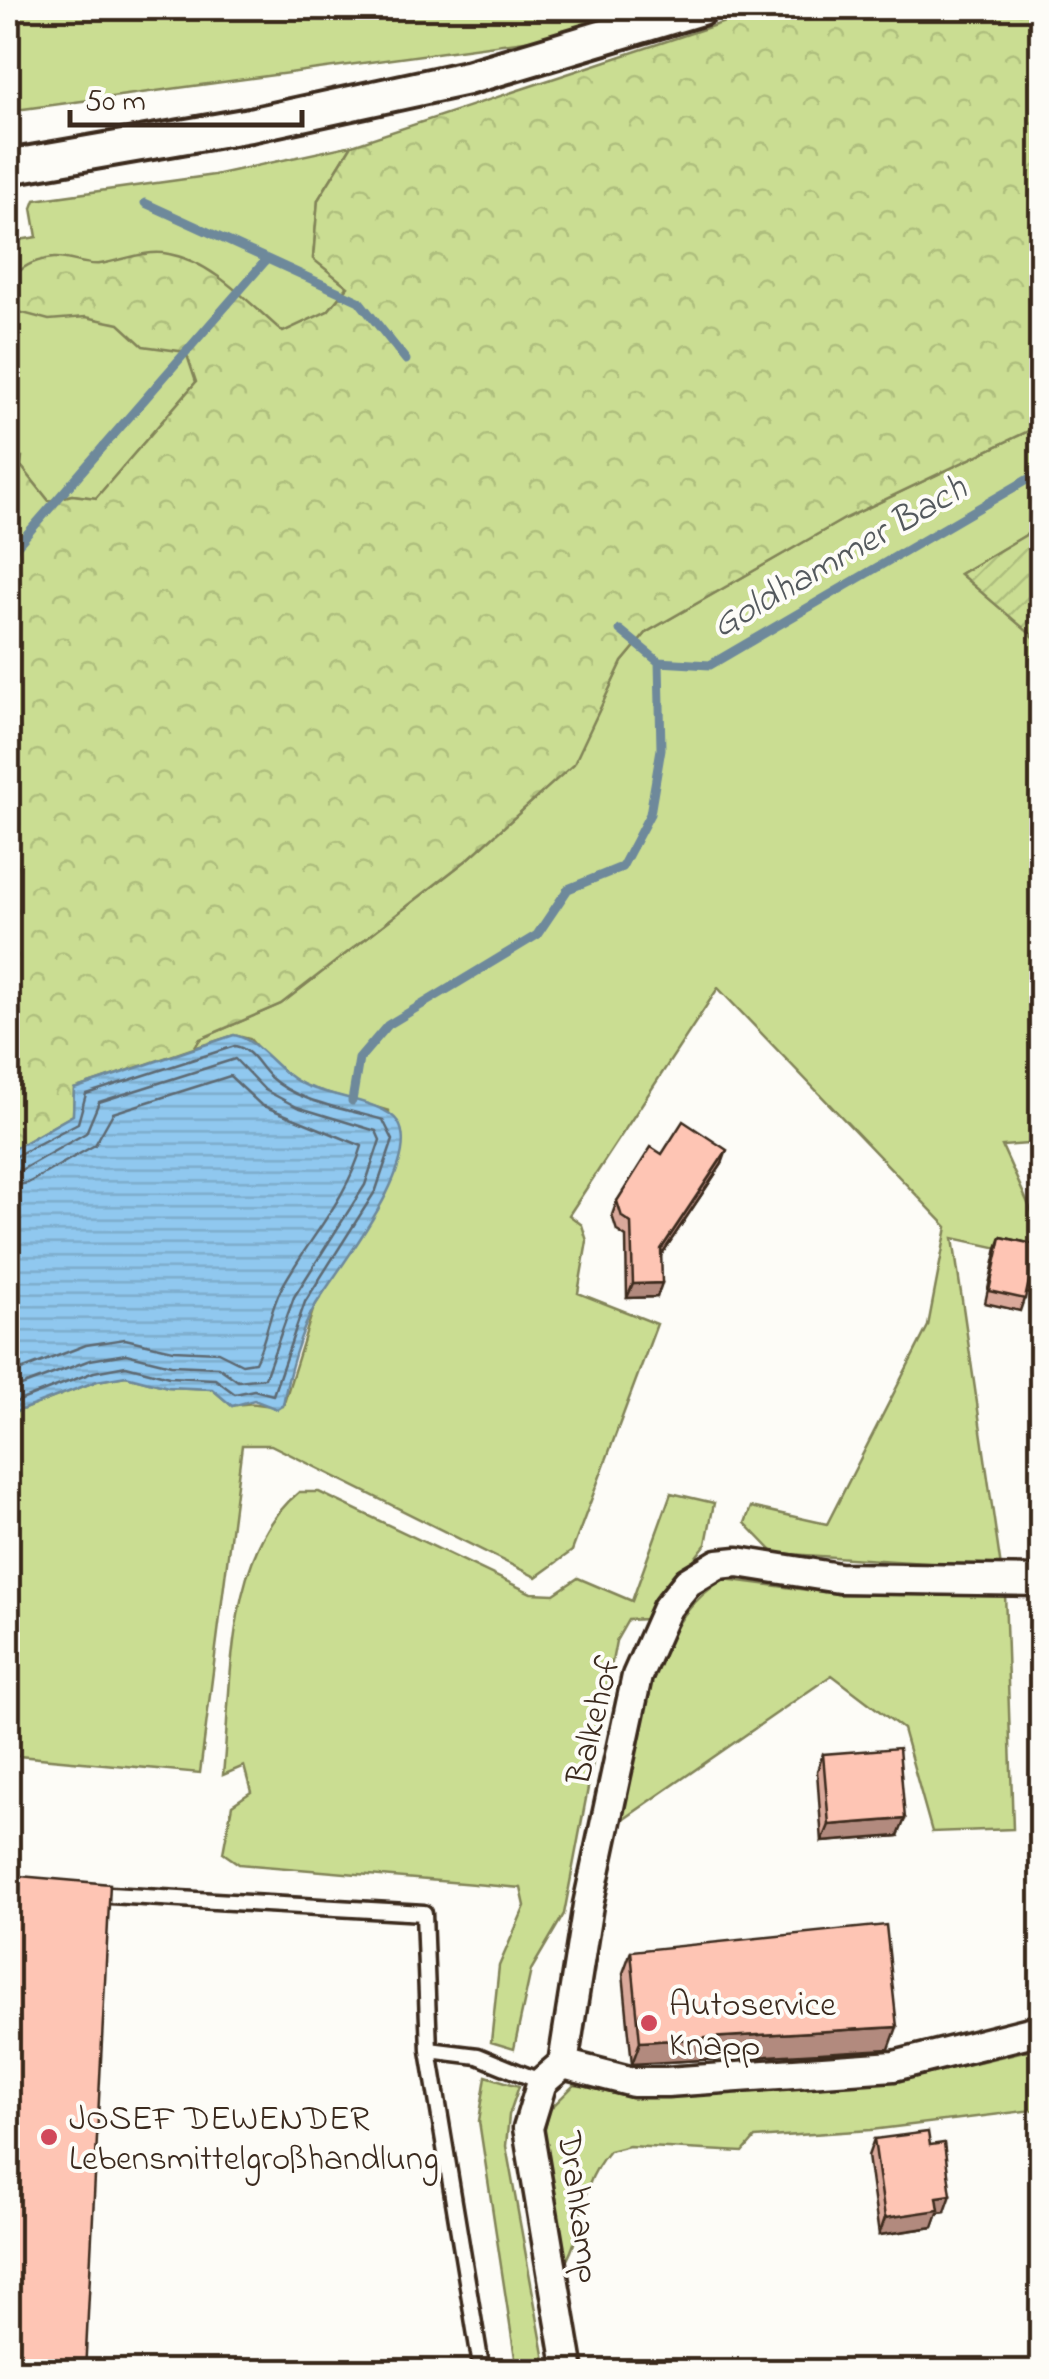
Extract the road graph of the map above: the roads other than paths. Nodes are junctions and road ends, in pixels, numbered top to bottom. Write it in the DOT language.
graph roads {
  1 [pos="702,8"];
  2 [pos="8,167"];
  3 [pos="1042,1581"];
  4 [pos="81,1894"];
  5 [pos="1042,2029"];
  6 [pos="429,2050"];
  7 [pos="553,2073"];
  8 [pos="482,2372"];
  9 [pos="569,2372"];
  1 -- 2 [label="street"];
  3 -- 7 [label="street, Balkehof"];
  4 -- 6 [label="lane"];
  5 -- 7 [label="street"];
  6 -- 7 [label="lane"];
  6 -- 8 [label="lane"];
  7 -- 9 [label="street, Drahkamp"];
}
